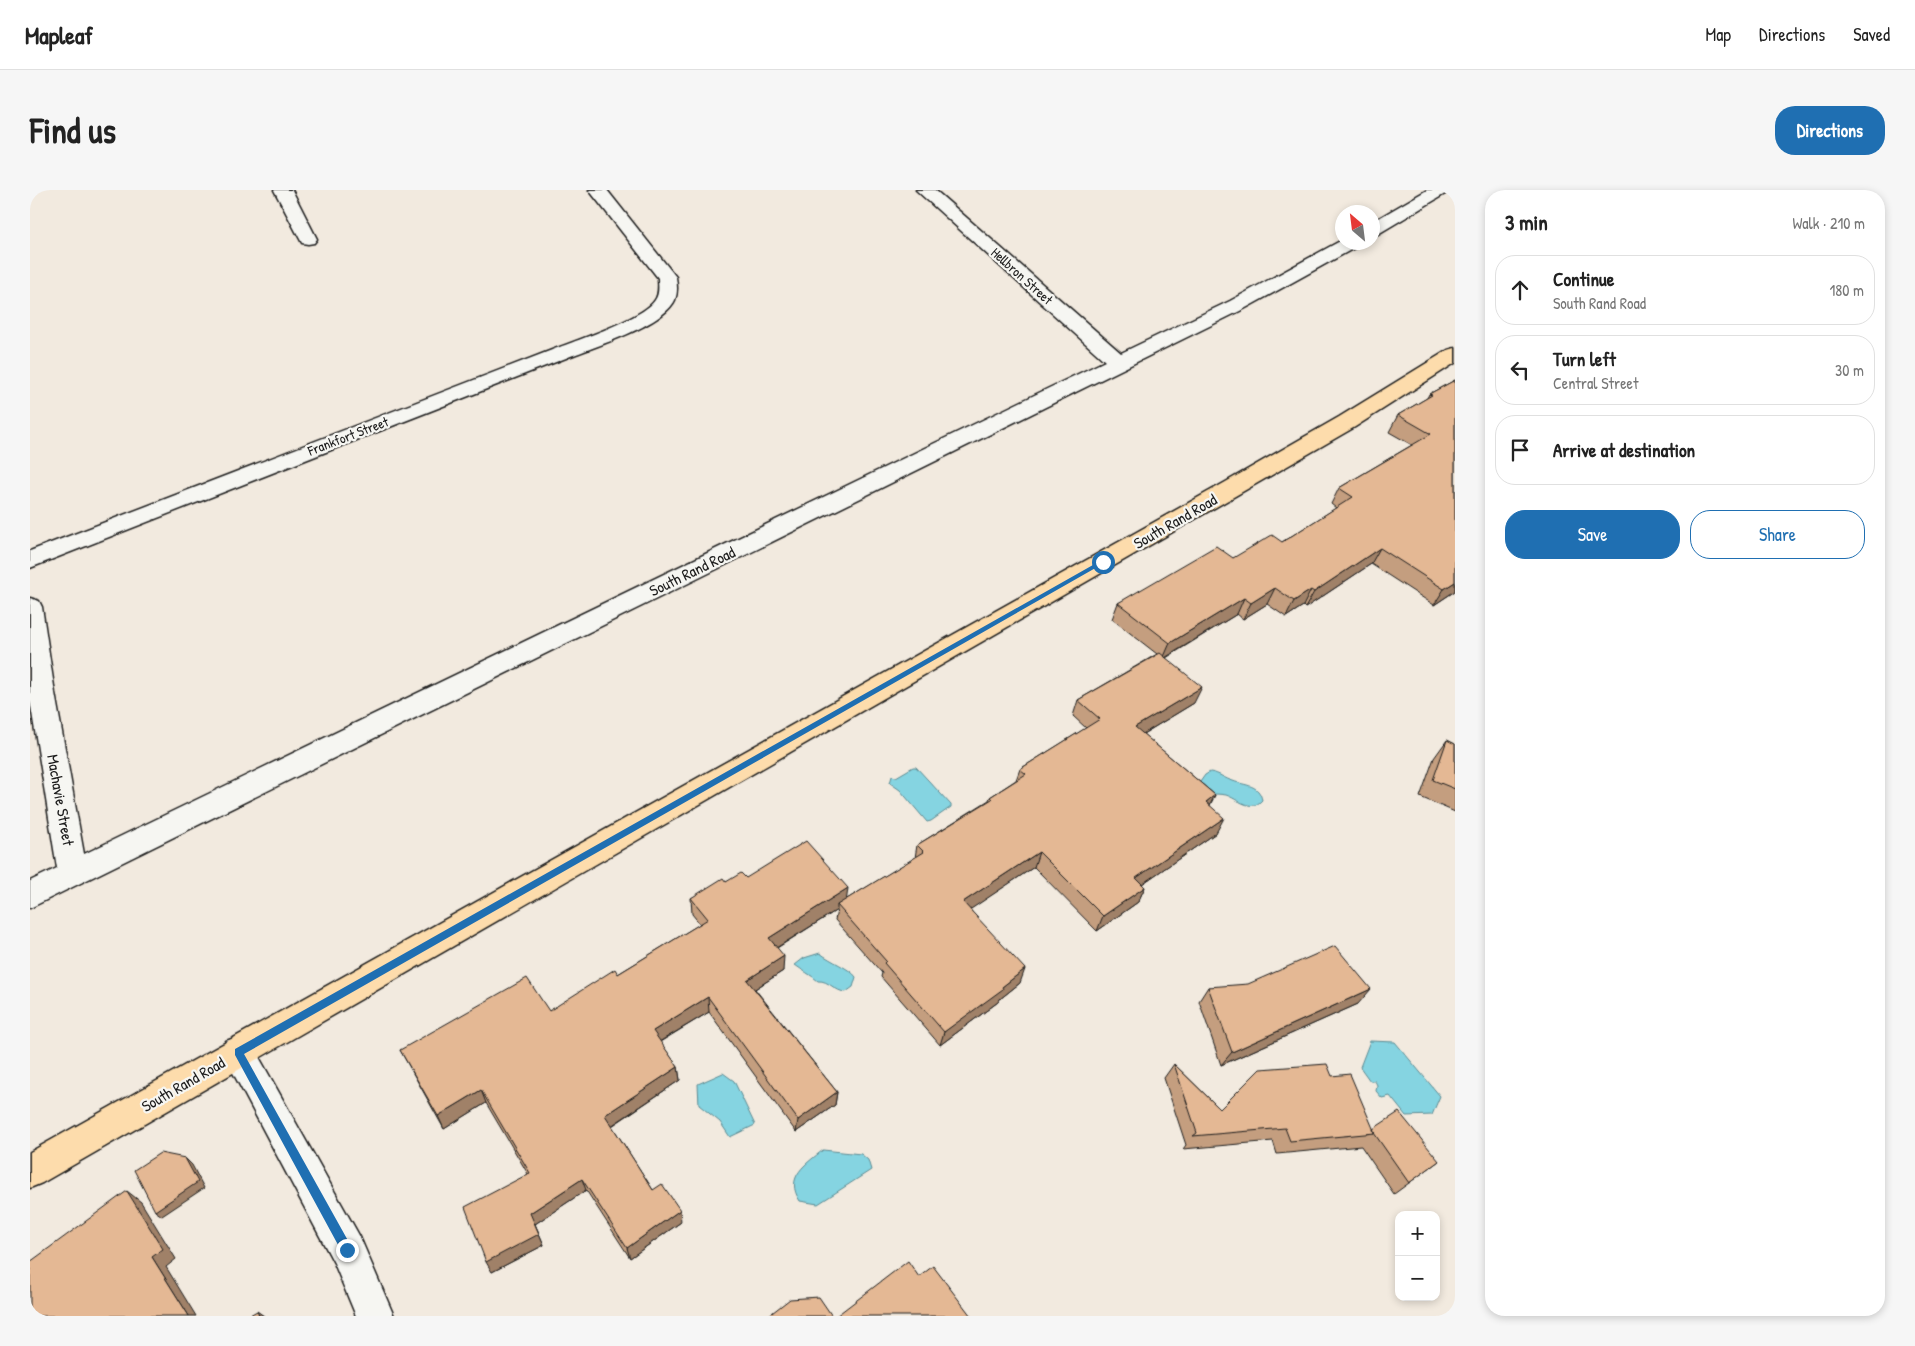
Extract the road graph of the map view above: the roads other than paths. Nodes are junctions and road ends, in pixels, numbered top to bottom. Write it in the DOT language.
graph roads {
  1 [pos="283,190"];
  2 [pos="598,190"];
  3 [pos="925,190"];
  4 [pos="1439,190"];
  5 [pos="1380,225"];
  6 [pos="308,238"];
  7 [pos="1337,250"];
  8 [pos="1455,354"];
  9 [pos="1120,362"];
  10 [pos="30,560"];
  11 [pos="30,607"];
  12 [pos="73,874"];
  13 [pos="30,895"];
  14 [pos="238,1052"];
  15 [pos="30,1171"];
  16 [pos="375,1316"];
  1 -- 6 [label="street"];
  2 -- 10 [label="street, Frankfort Street"];
  3 -- 9 [label="street, Hellbron Street"];
  4 -- 5 [label="street"];
  7 -- 9 [label="street, South Rand Road"];
  8 -- 14 [label="main road, South Rand Road"];
  9 -- 12 [label="street, South Rand Road"];
  11 -- 12 [label="street, Machavie Street"];
  12 -- 13 [label="street, South Rand Road"];
  14 -- 15 [label="main road, South Rand Road"];
  14 -- 16 [label="street"];
}
